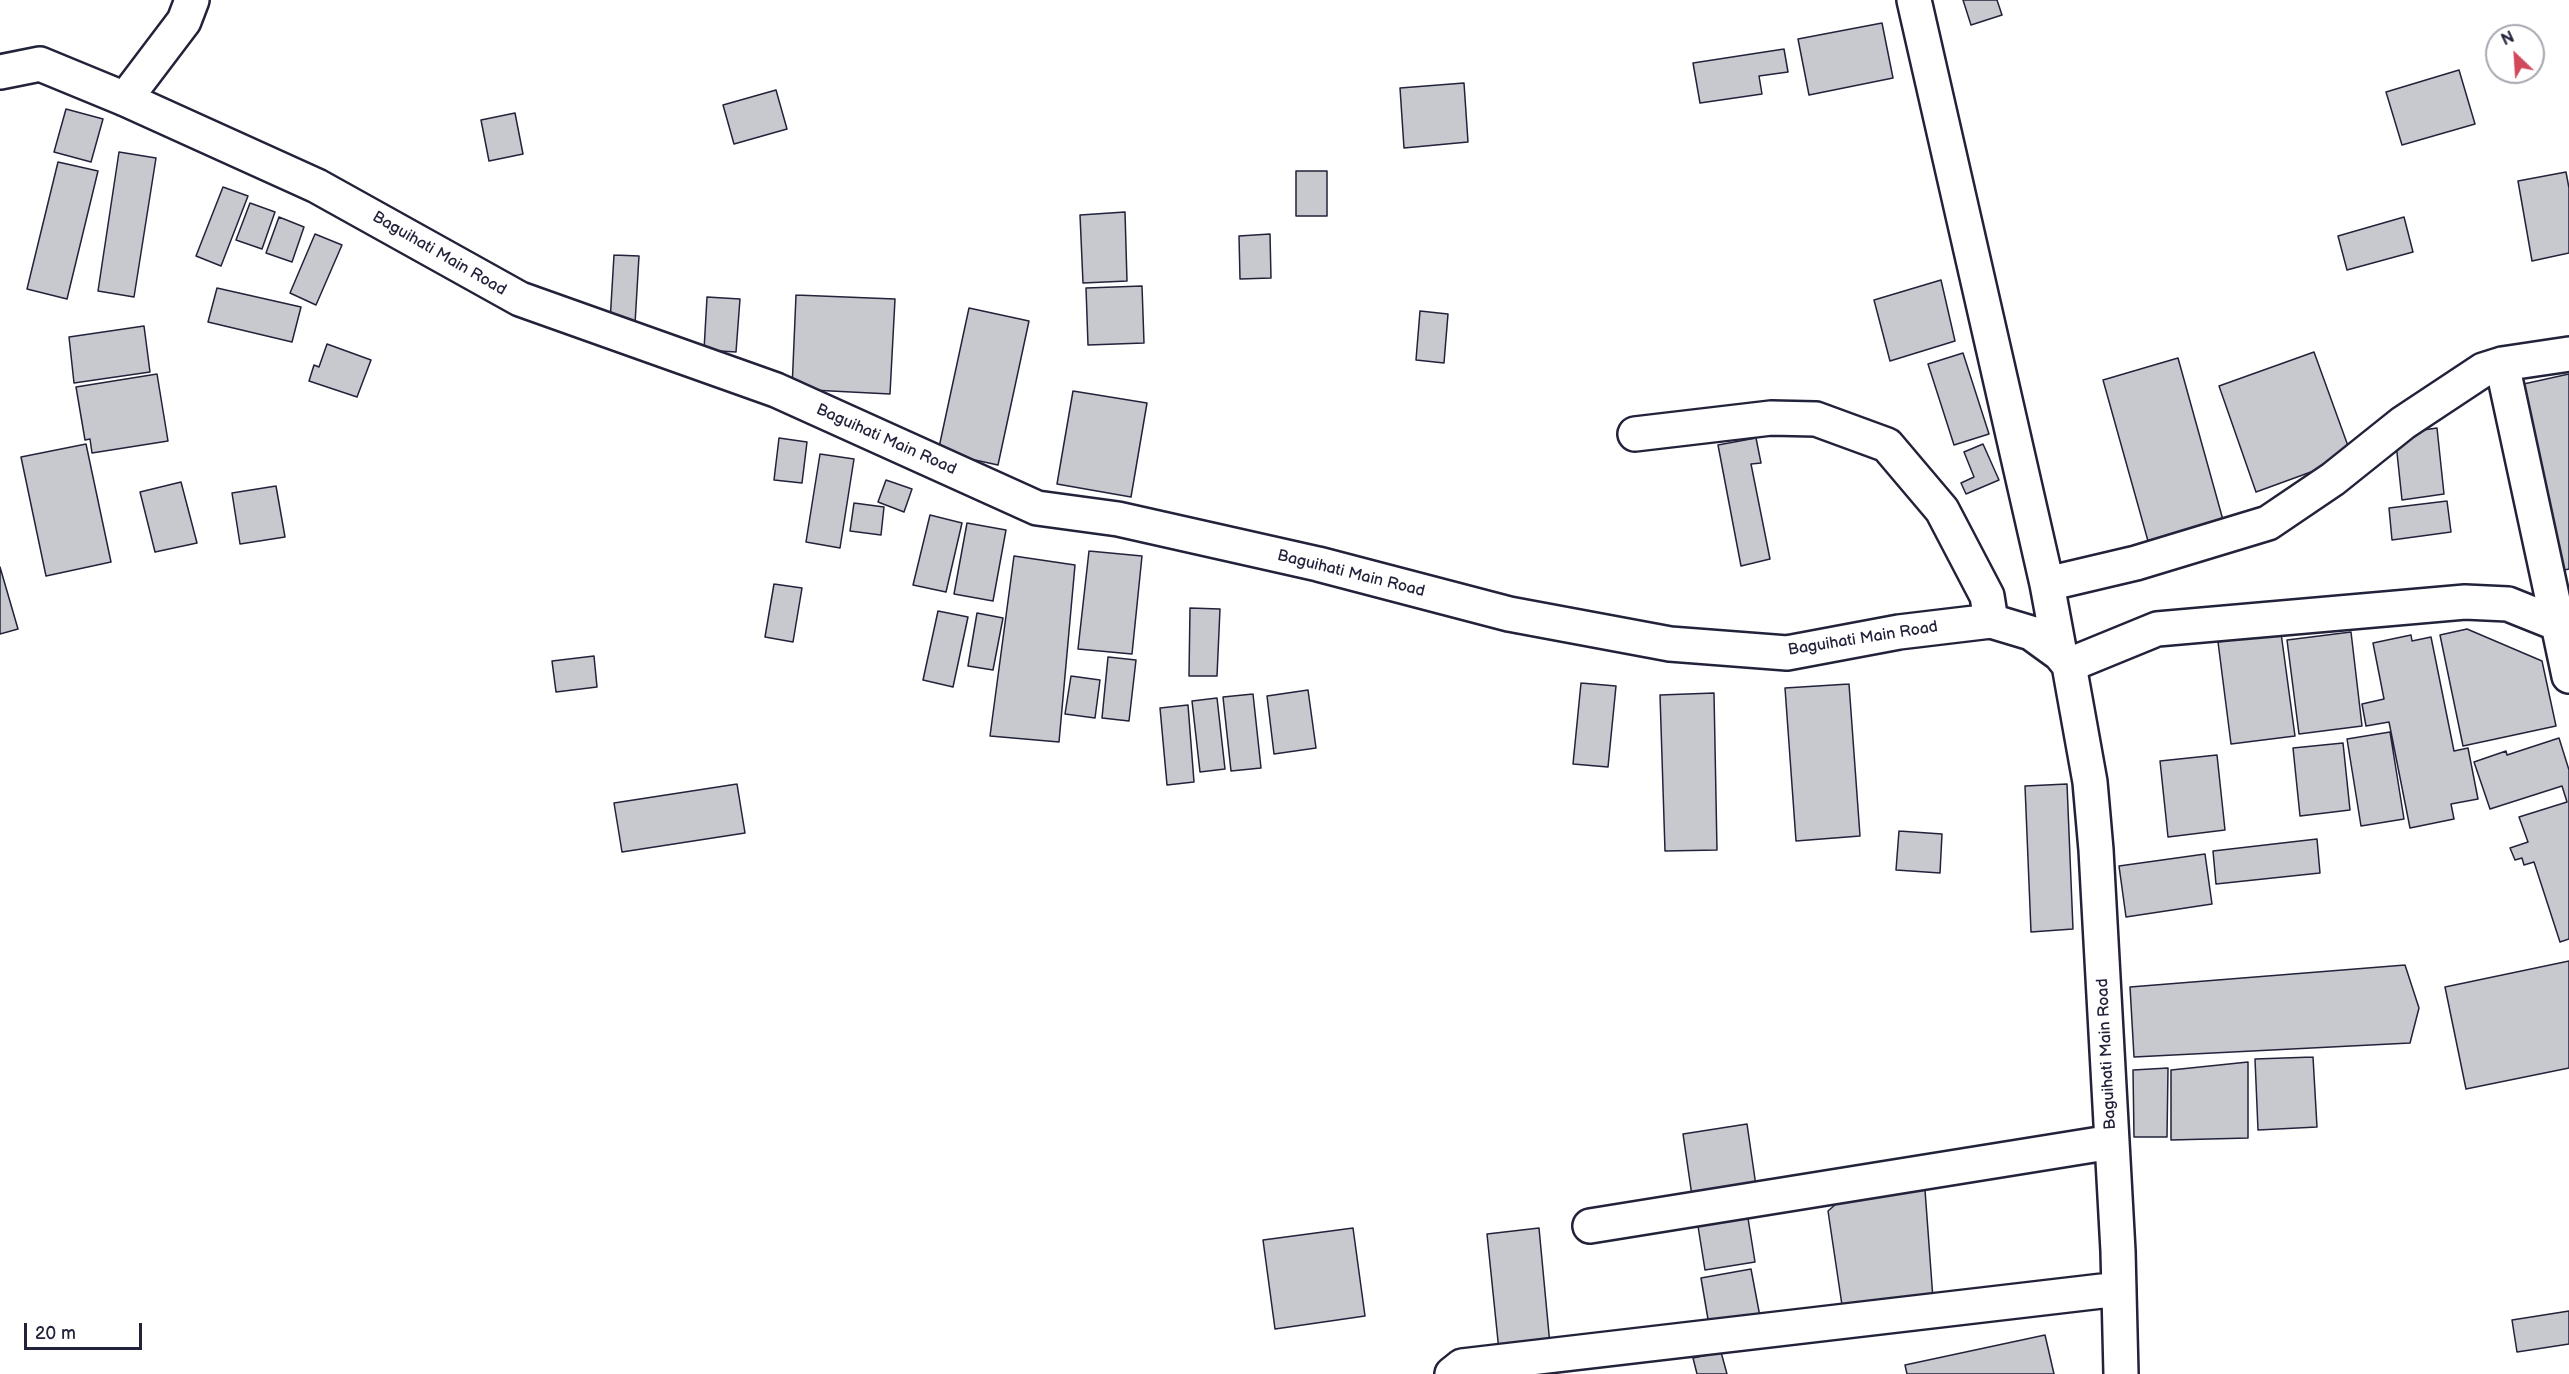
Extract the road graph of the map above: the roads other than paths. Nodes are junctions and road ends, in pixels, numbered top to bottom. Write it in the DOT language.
graph roads {
  1 [pos="192,0"];
  2 [pos="1914,0"];
  3 [pos="0,72"];
  4 [pos="125,99"];
  5 [pos="2569,354"];
  6 [pos="2502,364"];
  7 [pos="1635,434"];
  8 [pos="2047,584"];
  9 [pos="1991,621"];
  10 [pos="2558,624"];
  11 [pos="2064,659"];
  12 [pos="2569,676"];
  13 [pos="2112,1142"];
  14 [pos="1590,1226"];
  15 [pos="2119,1289"];
  16 [pos="1452,1374"];
  17 [pos="2121,1374"];
  1 -- 4 [label="street"];
  2 -- 8 [label="street"];
  3 -- 4 [label="street, Baguihati Main Road"];
  4 -- 9 [label="street, Baguihati Main Road"];
  5 -- 6 [label="street"];
  6 -- 8 [label="street"];
  6 -- 10 [label="street"];
  7 -- 9 [label="street"];
  8 -- 11 [label="street"];
  9 -- 11 [label="street, Baguihati Main Road"];
  10 -- 11 [label="street"];
  10 -- 12 [label="street"];
  11 -- 13 [label="street, Baguihati Main Road"];
  13 -- 14 [label="street"];
  13 -- 15 [label="street, Baguihati Main Road"];
  15 -- 16 [label="street"];
  15 -- 17 [label="street, Baguihati Main Road"];
}
